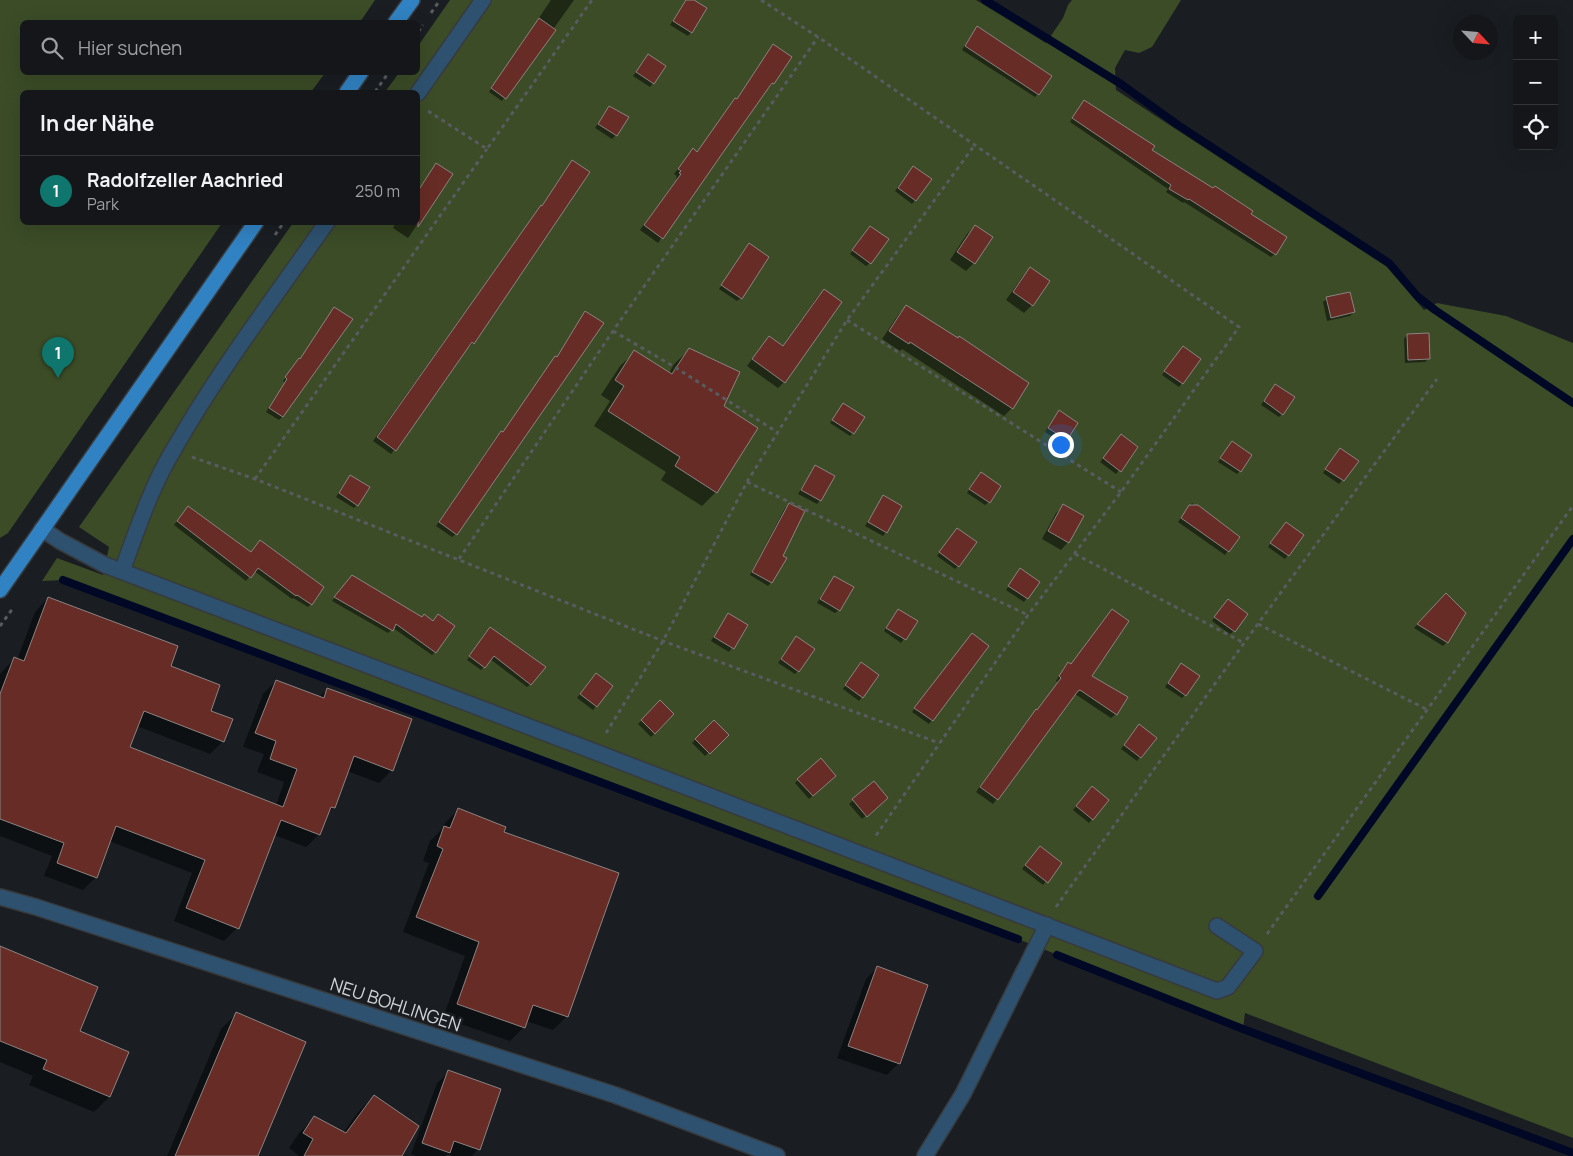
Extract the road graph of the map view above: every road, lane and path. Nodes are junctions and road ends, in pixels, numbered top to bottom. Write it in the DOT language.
graph roads {
  1 [pos="412,0"];
  2 [pos="482,0"];
  3 [pos="592,0"];
  4 [pos="761,0"];
  5 [pos="397,20"];
  6 [pos="818,37"];
  7 [pos="359,75"];
  8 [pos="387,75"];
  9 [pos="348,90"];
  10 [pos="376,90"];
  11 [pos="420,90"];
  12 [pos="425,108"];
  13 [pos="974,146"];
  14 [pos="486,149"];
  15 [pos="254,225"];
  16 [pos="325,225"];
  17 [pos="847,320"];
  18 [pos="614,331"];
  19 [pos="1437,379"];
  20 [pos="777,432"];
  21 [pos="173,450"];
  22 [pos="255,479"];
  23 [pos="747,482"];
  24 [pos="1121,492"];
  25 [pos="1572,507"];
  26 [pos="42,529"];
  27 [pos="1075,554"];
  28 [pos="459,559"];
  29 [pos="122,571"];
  30 [pos="0,590"];
  31 [pos="1028,615"];
  32 [pos="1258,624"];
  33 [pos="663,641"];
  34 [pos="1244,643"];
  35 [pos="1426,709"];
  36 [pos="939,743"];
  37 [pos="598,753"];
  38 [pos="866,855"];
  39 [pos="0,897"];
  40 [pos="1047,925"];
  41 [pos="1217,926"];
  42 [pos="1255,951"];
  43 [pos="777,1156"];
  44 [pos="926,1156"];
  1 -- 5 [label="main road"];
  2 -- 11 [label="street"];
  3 -- 14 [label="path"];
  4 -- 6 [label="path"];
  6 -- 13 [label="path"];
  6 -- 18 [label="path"];
  7 -- 9 [label="main road"];
  8 -- 10 [label="path"];
  12 -- 14 [label="path"];
  13 -- 17 [label="path"];
  13 -- 24 [label="path"];
  14 -- 22 [label="path"];
  15 -- 26 [label="main road"];
  16 -- 21 [label="street"];
  17 -- 20 [label="path"];
  17 -- 24 [label="path"];
  18 -- 20 [label="path"];
  18 -- 28 [label="path"];
  19 -- 32 [label="path"];
  20 -- 23 [label="path"];
  21 -- 22 [label="path"];
  21 -- 29 [label="street"];
  22 -- 28 [label="path"];
  23 -- 31 [label="path"];
  23 -- 33 [label="path"];
  24 -- 27 [label="path"];
  25 -- 35 [label="path"];
  26 -- 29 [label="street"];
  26 -- 30 [label="main road"];
  27 -- 31 [label="path"];
  27 -- 34 [label="path"];
  28 -- 33 [label="path"];
  29 -- 37 [label="street"];
  31 -- 36 [label="path"];
  32 -- 34 [label="path"];
  32 -- 35 [label="path"];
  33 -- 36 [label="path"];
  33 -- 37 [label="path"];
  34 -- 40 [label="path"];
  35 -- 42 [label="path"];
  36 -- 38 [label="path"];
  37 -- 38 [label="street"];
  38 -- 40 [label="street"];
  39 -- 43 [label="street, NEU BOHLINGEN"];
  40 -- 42 [label="street"];
  40 -- 44 [label="street"];
  41 -- 42 [label="street"];
}
